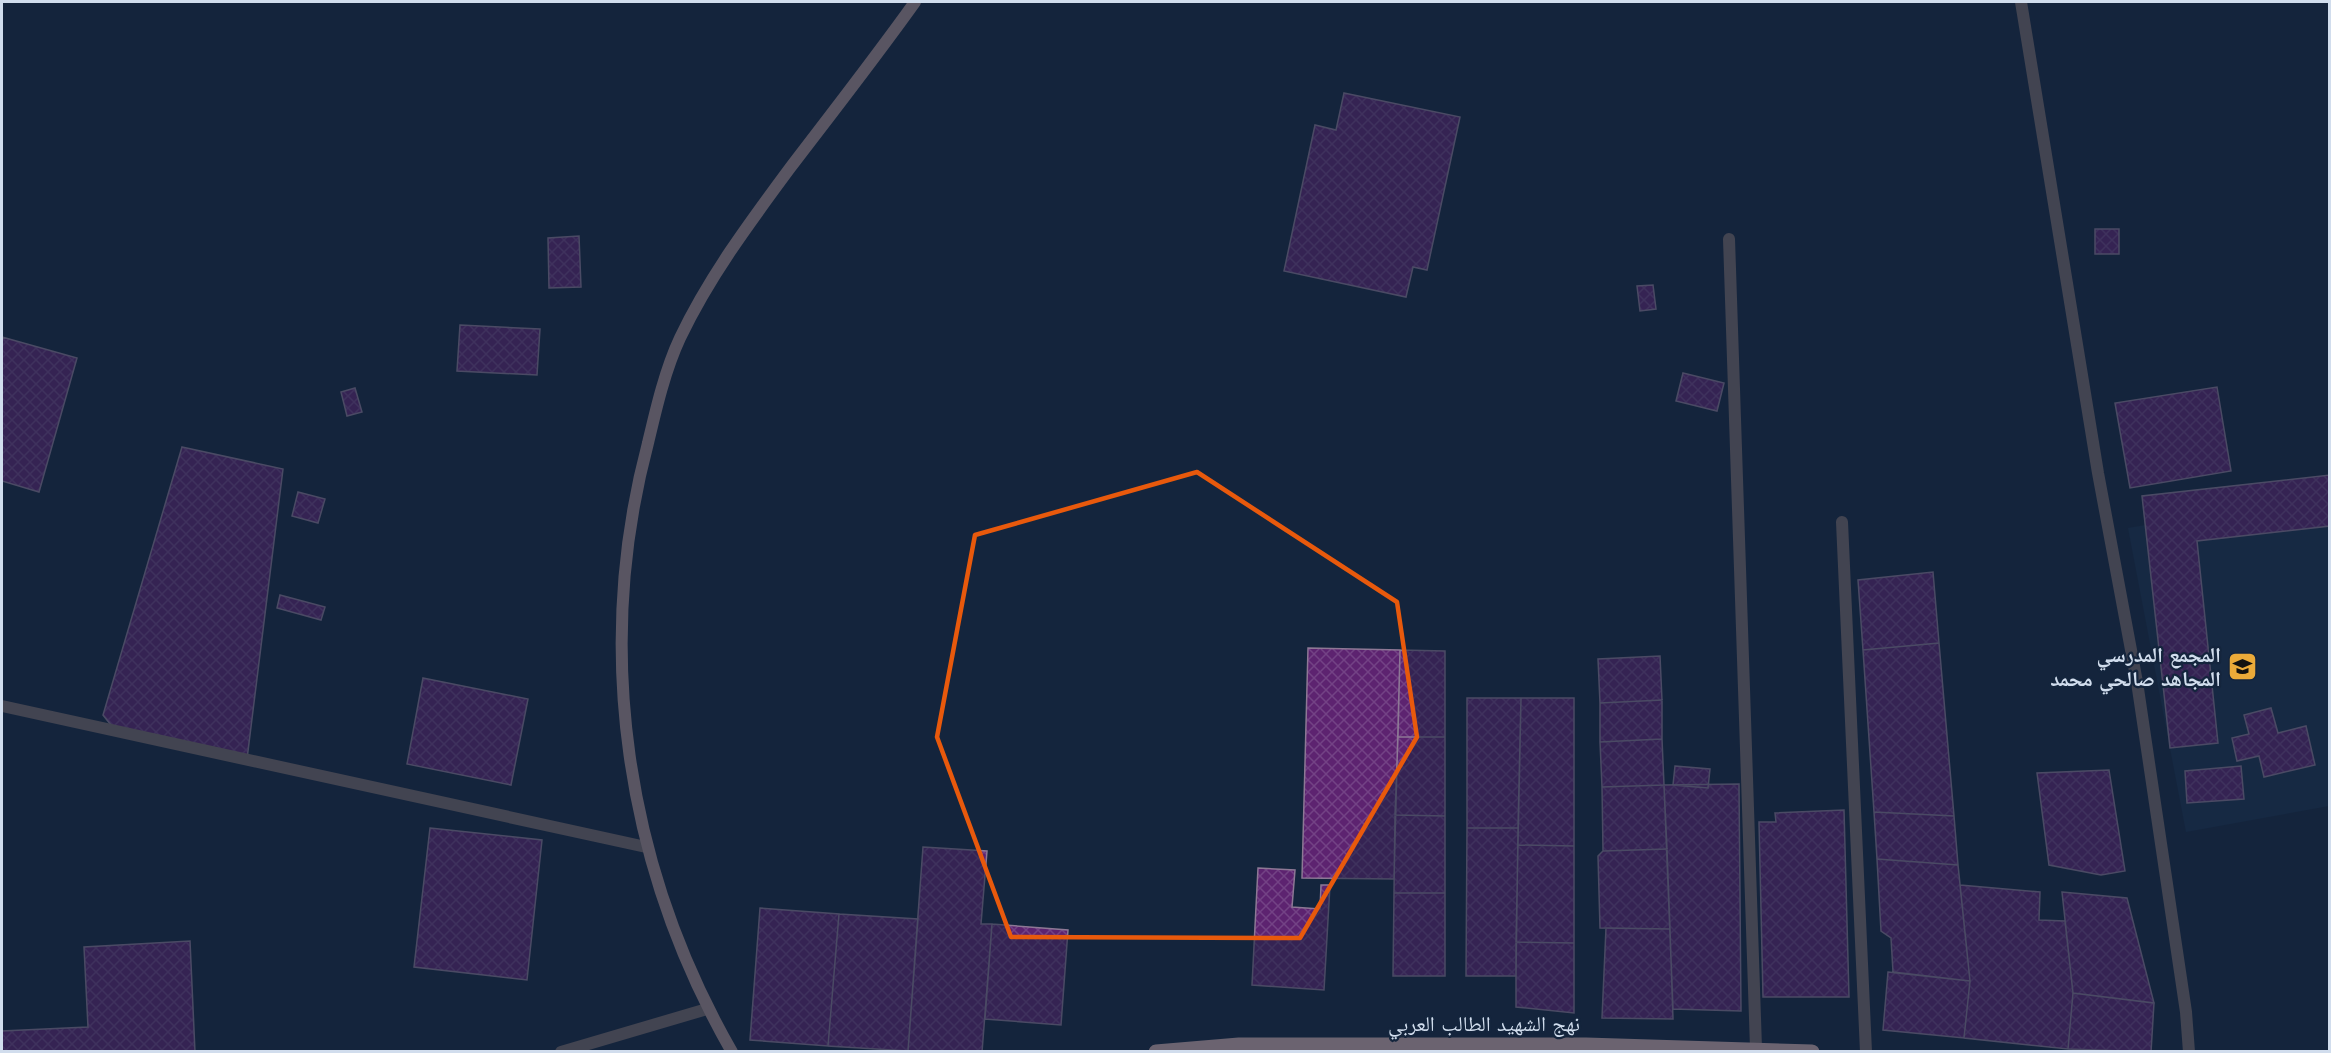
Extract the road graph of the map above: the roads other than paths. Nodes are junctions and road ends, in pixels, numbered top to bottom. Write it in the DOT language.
graph roads {
  1 [pos="915,2"];
  2 [pos="2021,2"];
  3 [pos="1729,239"];
  4 [pos="1842,522"];
  5 [pos="2,706"];
  6 [pos="646,847"];
  7 [pos="707,1009"];
  8 [pos="1756,1048"];
  9 [pos="561,1052"];
  10 [pos="732,1052"];
  11 [pos="1156,1052"];
  12 [pos="1812,1052"];
  13 [pos="1866,1052"];
  14 [pos="2189,1052"];
  1 -- 6 [label="main road"];
  2 -- 14 [label="street"];
  3 -- 8 [label="street"];
  4 -- 13 [label="street"];
  5 -- 6 [label="street"];
  6 -- 7 [label="main road"];
  7 -- 9 [label="street"];
  7 -- 10 [label="main road"];
  8 -- 11 [label="main road, نهج الشهيد الطالب العربي"];
  8 -- 12 [label="main road, نهج الشهيد الطالب العربي"];
}
